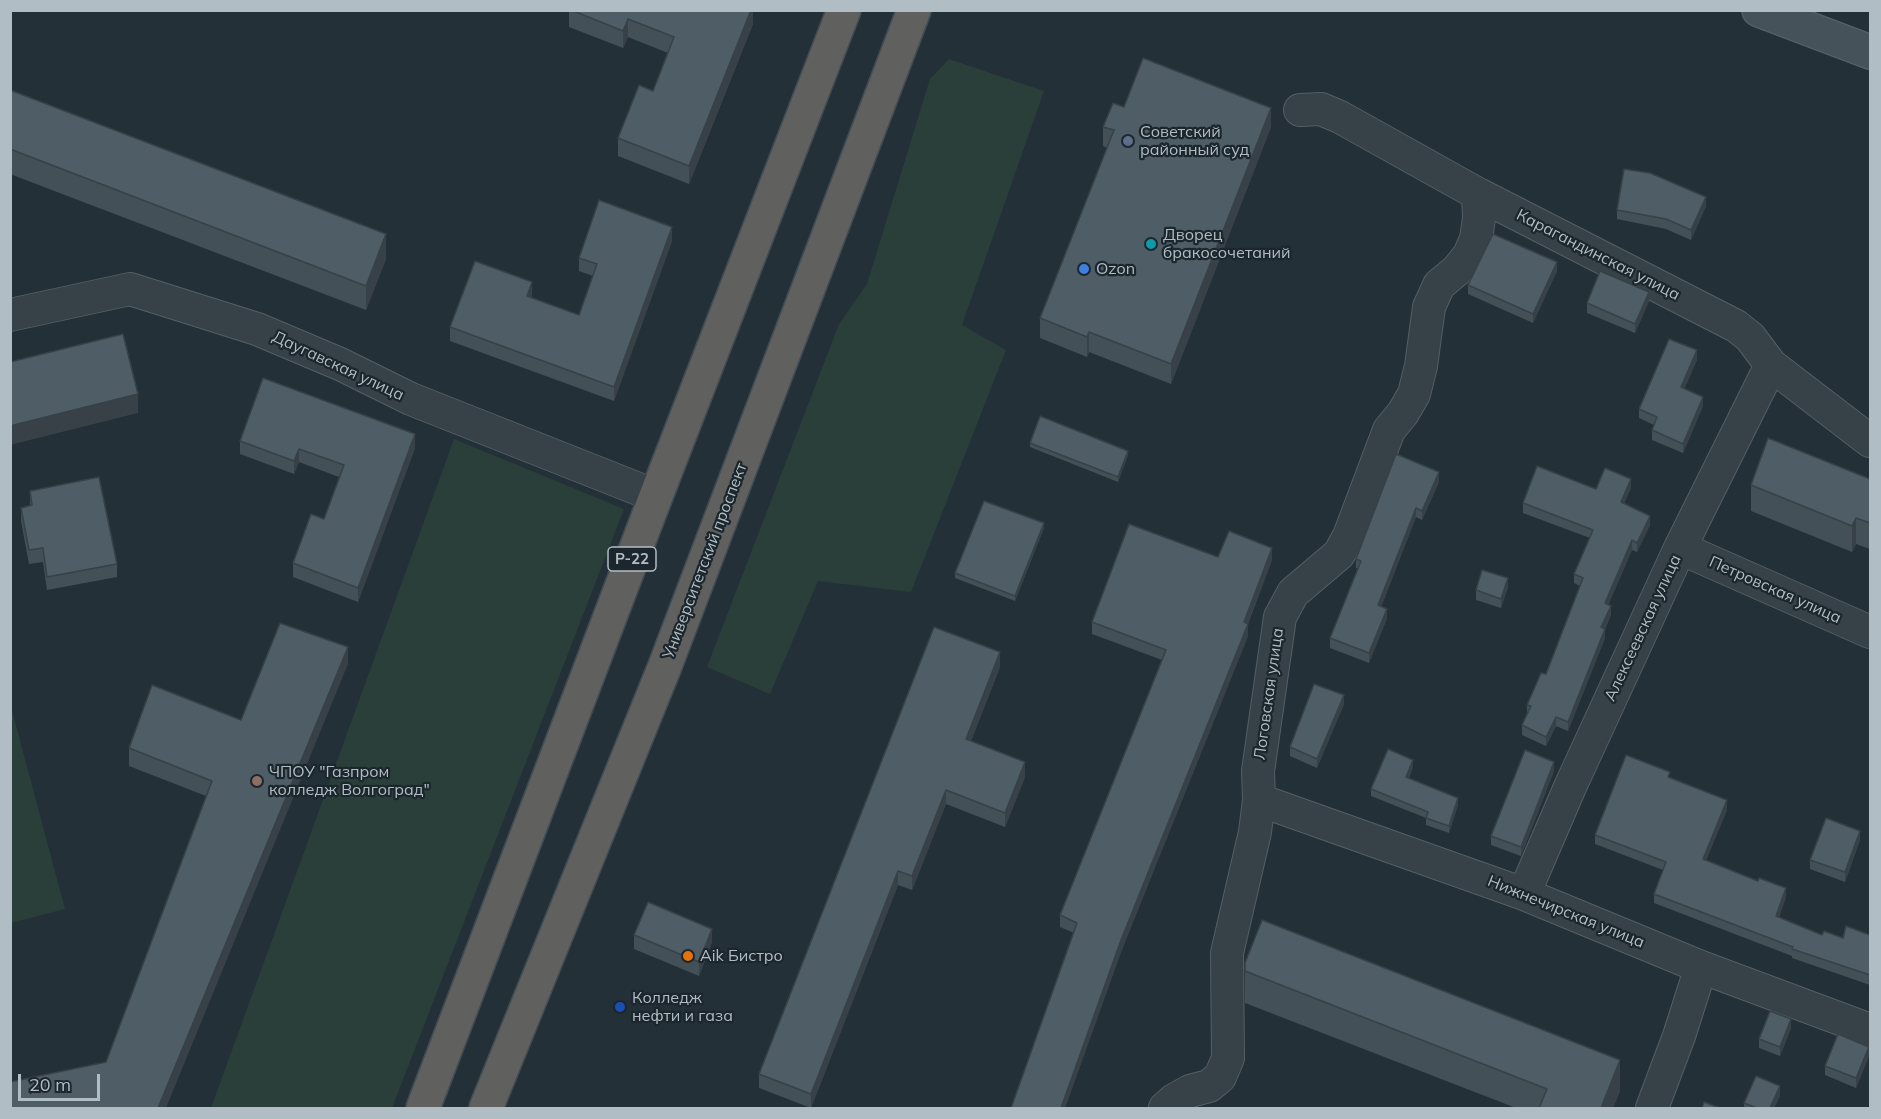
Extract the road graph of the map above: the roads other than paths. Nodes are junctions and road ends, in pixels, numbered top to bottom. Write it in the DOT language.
graph roads {
  1 [pos="844,10"];
  2 [pos="914,10"];
  3 [pos="1759,10"];
  4 [pos="1870,52"];
  5 [pos="1300,110"];
  6 [pos="1478,194"];
  7 [pos="10,315"];
  8 [pos="1770,365"];
  9 [pos="1870,441"];
  10 [pos="656,496"];
  11 [pos="1680,548"];
  12 [pos="1870,632"];
  13 [pos="1259,800"];
  14 [pos="1524,894"];
  15 [pos="1701,967"];
  16 [pos="1870,1030"];
  17 [pos="423,1108"];
  18 [pos="486,1108"];
  19 [pos="1165,1108"];
  20 [pos="1652,1108"];
  1 -- 10 [label="highway, Р-22"];
  2 -- 18 [label="highway, Университетский проспект"];
  3 -- 4 [label="main road"];
  5 -- 6 [label="street, Карагандинская улица"];
  6 -- 8 [label="street, Карагандинская улица"];
  6 -- 13 [label="street, Логовская улица"];
  7 -- 10 [label="street, Даугавская улица"];
  8 -- 9 [label="street, Карагандинская улица"];
  8 -- 11 [label="street, Алексеевская улица"];
  10 -- 17 [label="highway, Р-22"];
  11 -- 12 [label="street, Петровская улица"];
  11 -- 14 [label="street, Алексеевская улица"];
  13 -- 14 [label="street, Нижнечирская улица"];
  13 -- 19 [label="street, Логовская улица"];
  14 -- 15 [label="street, Нижнечирская улица"];
  15 -- 16 [label="street, Нижнечирская улица"];
  15 -- 20 [label="street"];
}
